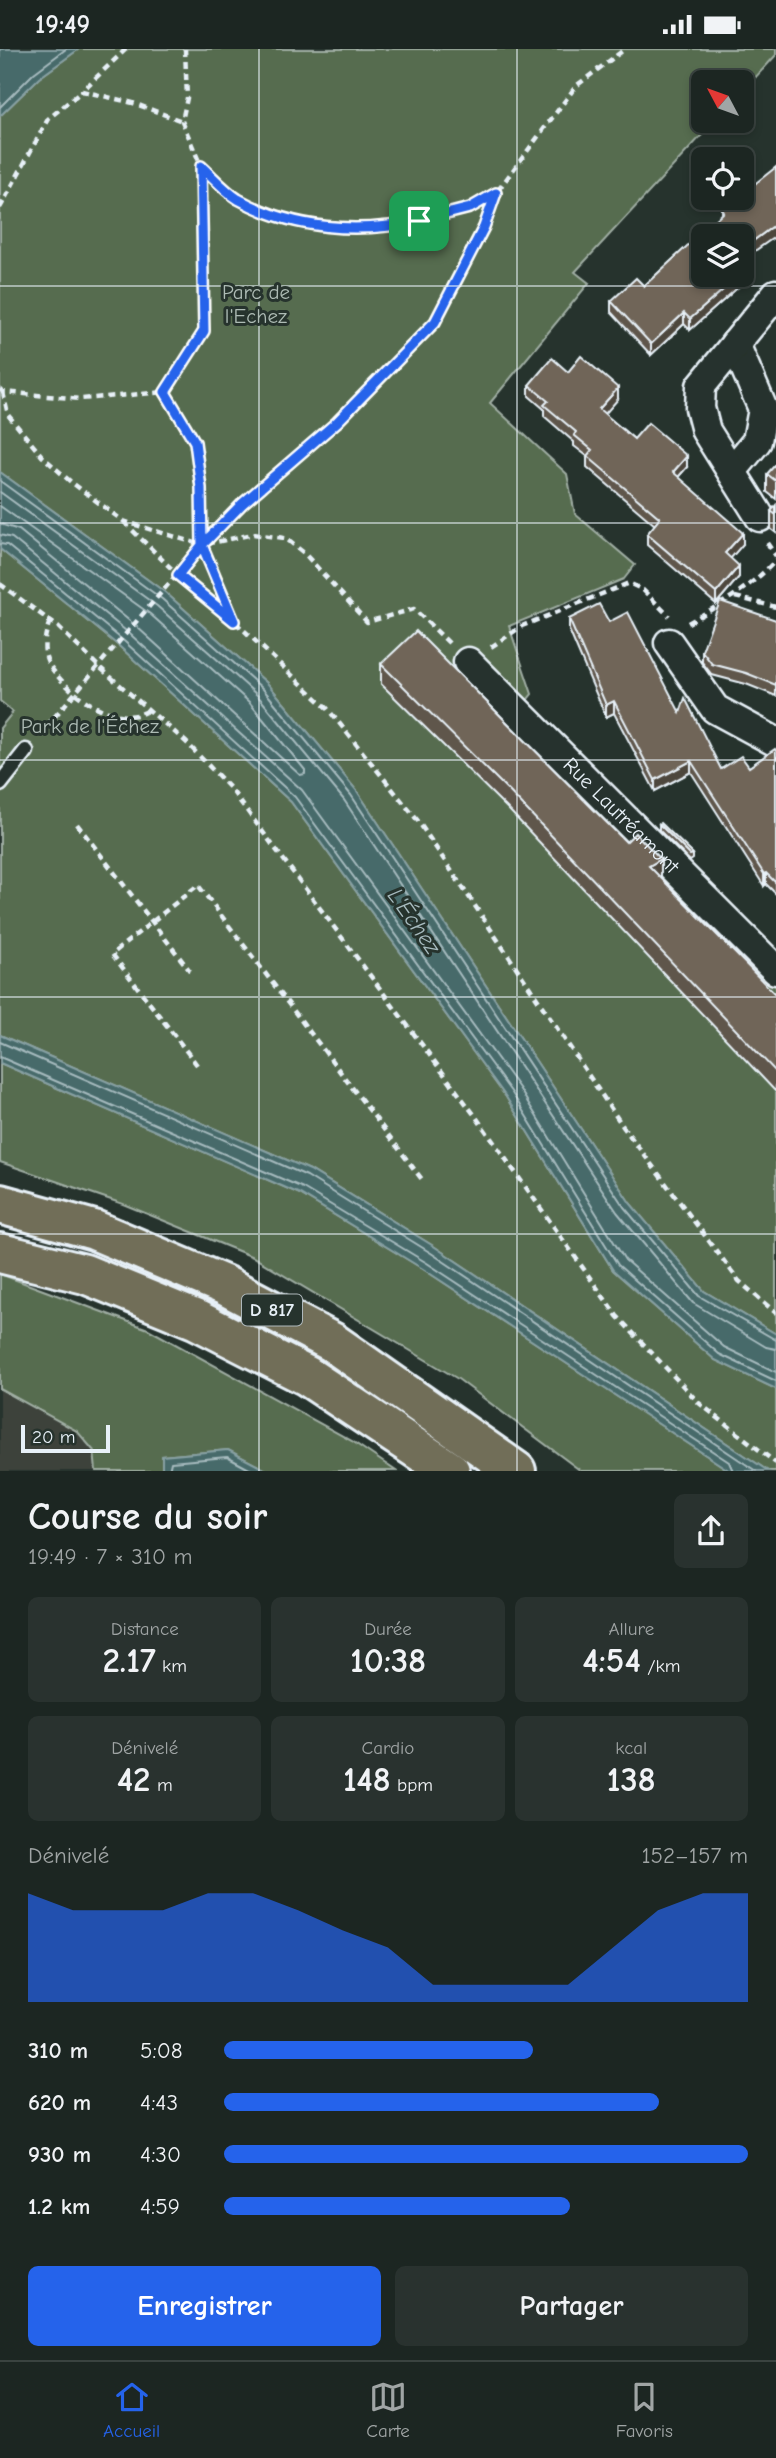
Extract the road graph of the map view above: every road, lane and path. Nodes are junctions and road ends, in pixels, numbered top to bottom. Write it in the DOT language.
graph roads {
  1 [pos="125,49"];
  2 [pos="185,49"];
  3 [pos="625,49"];
  4 [pos="82,90"];
  5 [pos="182,121"];
  6 [pos="201,166"];
  7 [pos="496,193"];
  8 [pos="0,208"];
  9 [pos="776,294"];
  10 [pos="735,344"];
  11 [pos="1,391"];
  12 [pos="165,392"];
  13 [pos="732,471"];
  14 [pos="761,517"];
  15 [pos="123,521"];
  16 [pos="202,545"];
  17 [pos="776,560"];
  18 [pos="176,577"];
  19 [pos="0,584"];
  20 [pos="735,597"];
  21 [pos="776,607"];
  22 [pos="51,621"];
  23 [pos="234,621"];
  24 [pos="674,636"];
  25 [pos="468,662"];
  26 [pos="98,666"];
  27 [pos="76,692"];
  28 [pos="150,709"];
  29 [pos="776,742"];
  30 [pos="26,751"];
  31 [pos="0,784"];
  32 [pos="77,824"];
  33 [pos="152,921"];
  34 [pos="776,970"];
  35 [pos="190,971"];
  36 [pos="197,1065"];
  37 [pos="424,1182"];
  38 [pos="0,1204"];
  39 [pos="0,1253"];
  40 [pos="776,1313"];
  41 [pos="776,1463"];
  42 [pos="450,1471"];
  43 [pos="516,1471"];
  1 -- 4 [label="path"];
  2 -- 5 [label="path"];
  3 -- 7 [label="path"];
  4 -- 5 [label="path"];
  4 -- 8 [label="path"];
  5 -- 6 [label="path"];
  6 -- 7 [label="path"];
  6 -- 12 [label="path"];
  7 -- 16 [label="path"];
  9 -- 10 [label="street"];
  10 -- 13 [label="street"];
  10 -- 13 [label="street"];
  11 -- 12 [label="path"];
  11 -- 15 [label="path"];
  12 -- 16 [label="path"];
  13 -- 14 [label="street"];
  15 -- 16 [label="path"];
  15 -- 18 [label="path"];
  16 -- 18 [label="path"];
  16 -- 23 [label="path"];
  16 -- 25 [label="path"];
  17 -- 20 [label="path"];
  18 -- 23 [label="path"];
  18 -- 26 [label="path"];
  19 -- 22 [label="path"];
  20 -- 21 [label="path"];
  20 -- 24 [label="path"];
  22 -- 26 [label="path"];
  22 -- 27 [label="path"];
  23 -- 40 [label="path"];
  24 -- 25 [label="path"];
  24 -- 29 [label="street"];
  25 -- 34 [label="street, Rue Lautréamont"];
  26 -- 27 [label="path"];
  26 -- 28 [label="path"];
  27 -- 28 [label="path"];
  27 -- 30 [label="path"];
  28 -- 41 [label="path"];
  30 -- 31 [label="lane"];
  32 -- 33 [label="path"];
  33 -- 35 [label="path"];
  33 -- 36 [label="path"];
  33 -- 37 [label="path"];
  38 -- 43 [label="main road, D 817"];
  39 -- 42 [label="main road, D 817"];
}
